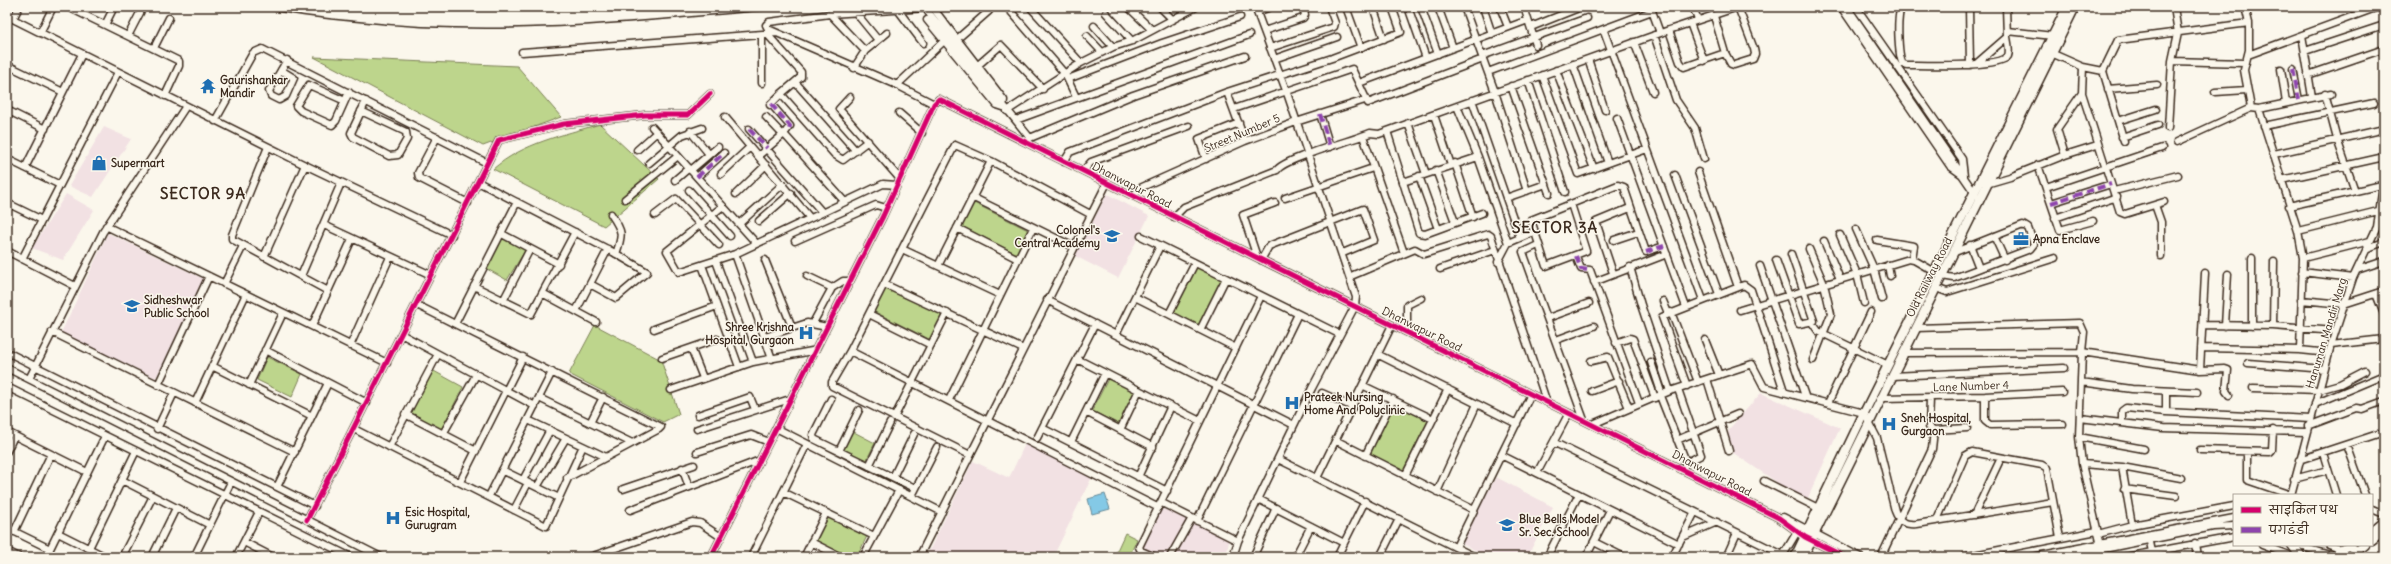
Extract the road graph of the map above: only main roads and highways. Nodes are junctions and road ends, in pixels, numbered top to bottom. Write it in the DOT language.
graph roads {
  1 [pos="2067,7"];
  2 [pos="2075,7"];
  3 [pos="2049,52"];
  4 [pos="1977,196"];
  5 [pos="1939,273"];
  6 [pos="2384,522"];
  7 [pos="2384,530"];
  8 [pos="2373,531"];
  9 [pos="1810,535"];
  10 [pos="2373,539"];
  11 [pos="2293,546"];
  12 [pos="2357,550"];
  13 [pos="1798,557"];
  14 [pos="2301,557"];
  15 [pos="2336,557"];
  1 -- 3 [label="main road, Old Railway Road"];
  2 -- 3 [label="main road, Old Railway Road"];
  3 -- 4 [label="main road, Old Railway Road"];
  4 -- 5 [label="main road, Old Railway Road"];
  4 -- 5 [label="main road, Old Railway Road"];
  5 -- 9 [label="main road, Old Railway Road"];
  5 -- 9 [label="main road, Old Railway Road"];
  6 -- 8 [label="main road"];
  7 -- 10 [label="main road"];
  9 -- 13 [label="main road, Old Railway Road"];
  11 -- 14 [label="main road"];
  12 -- 15 [label="main road"];
}
